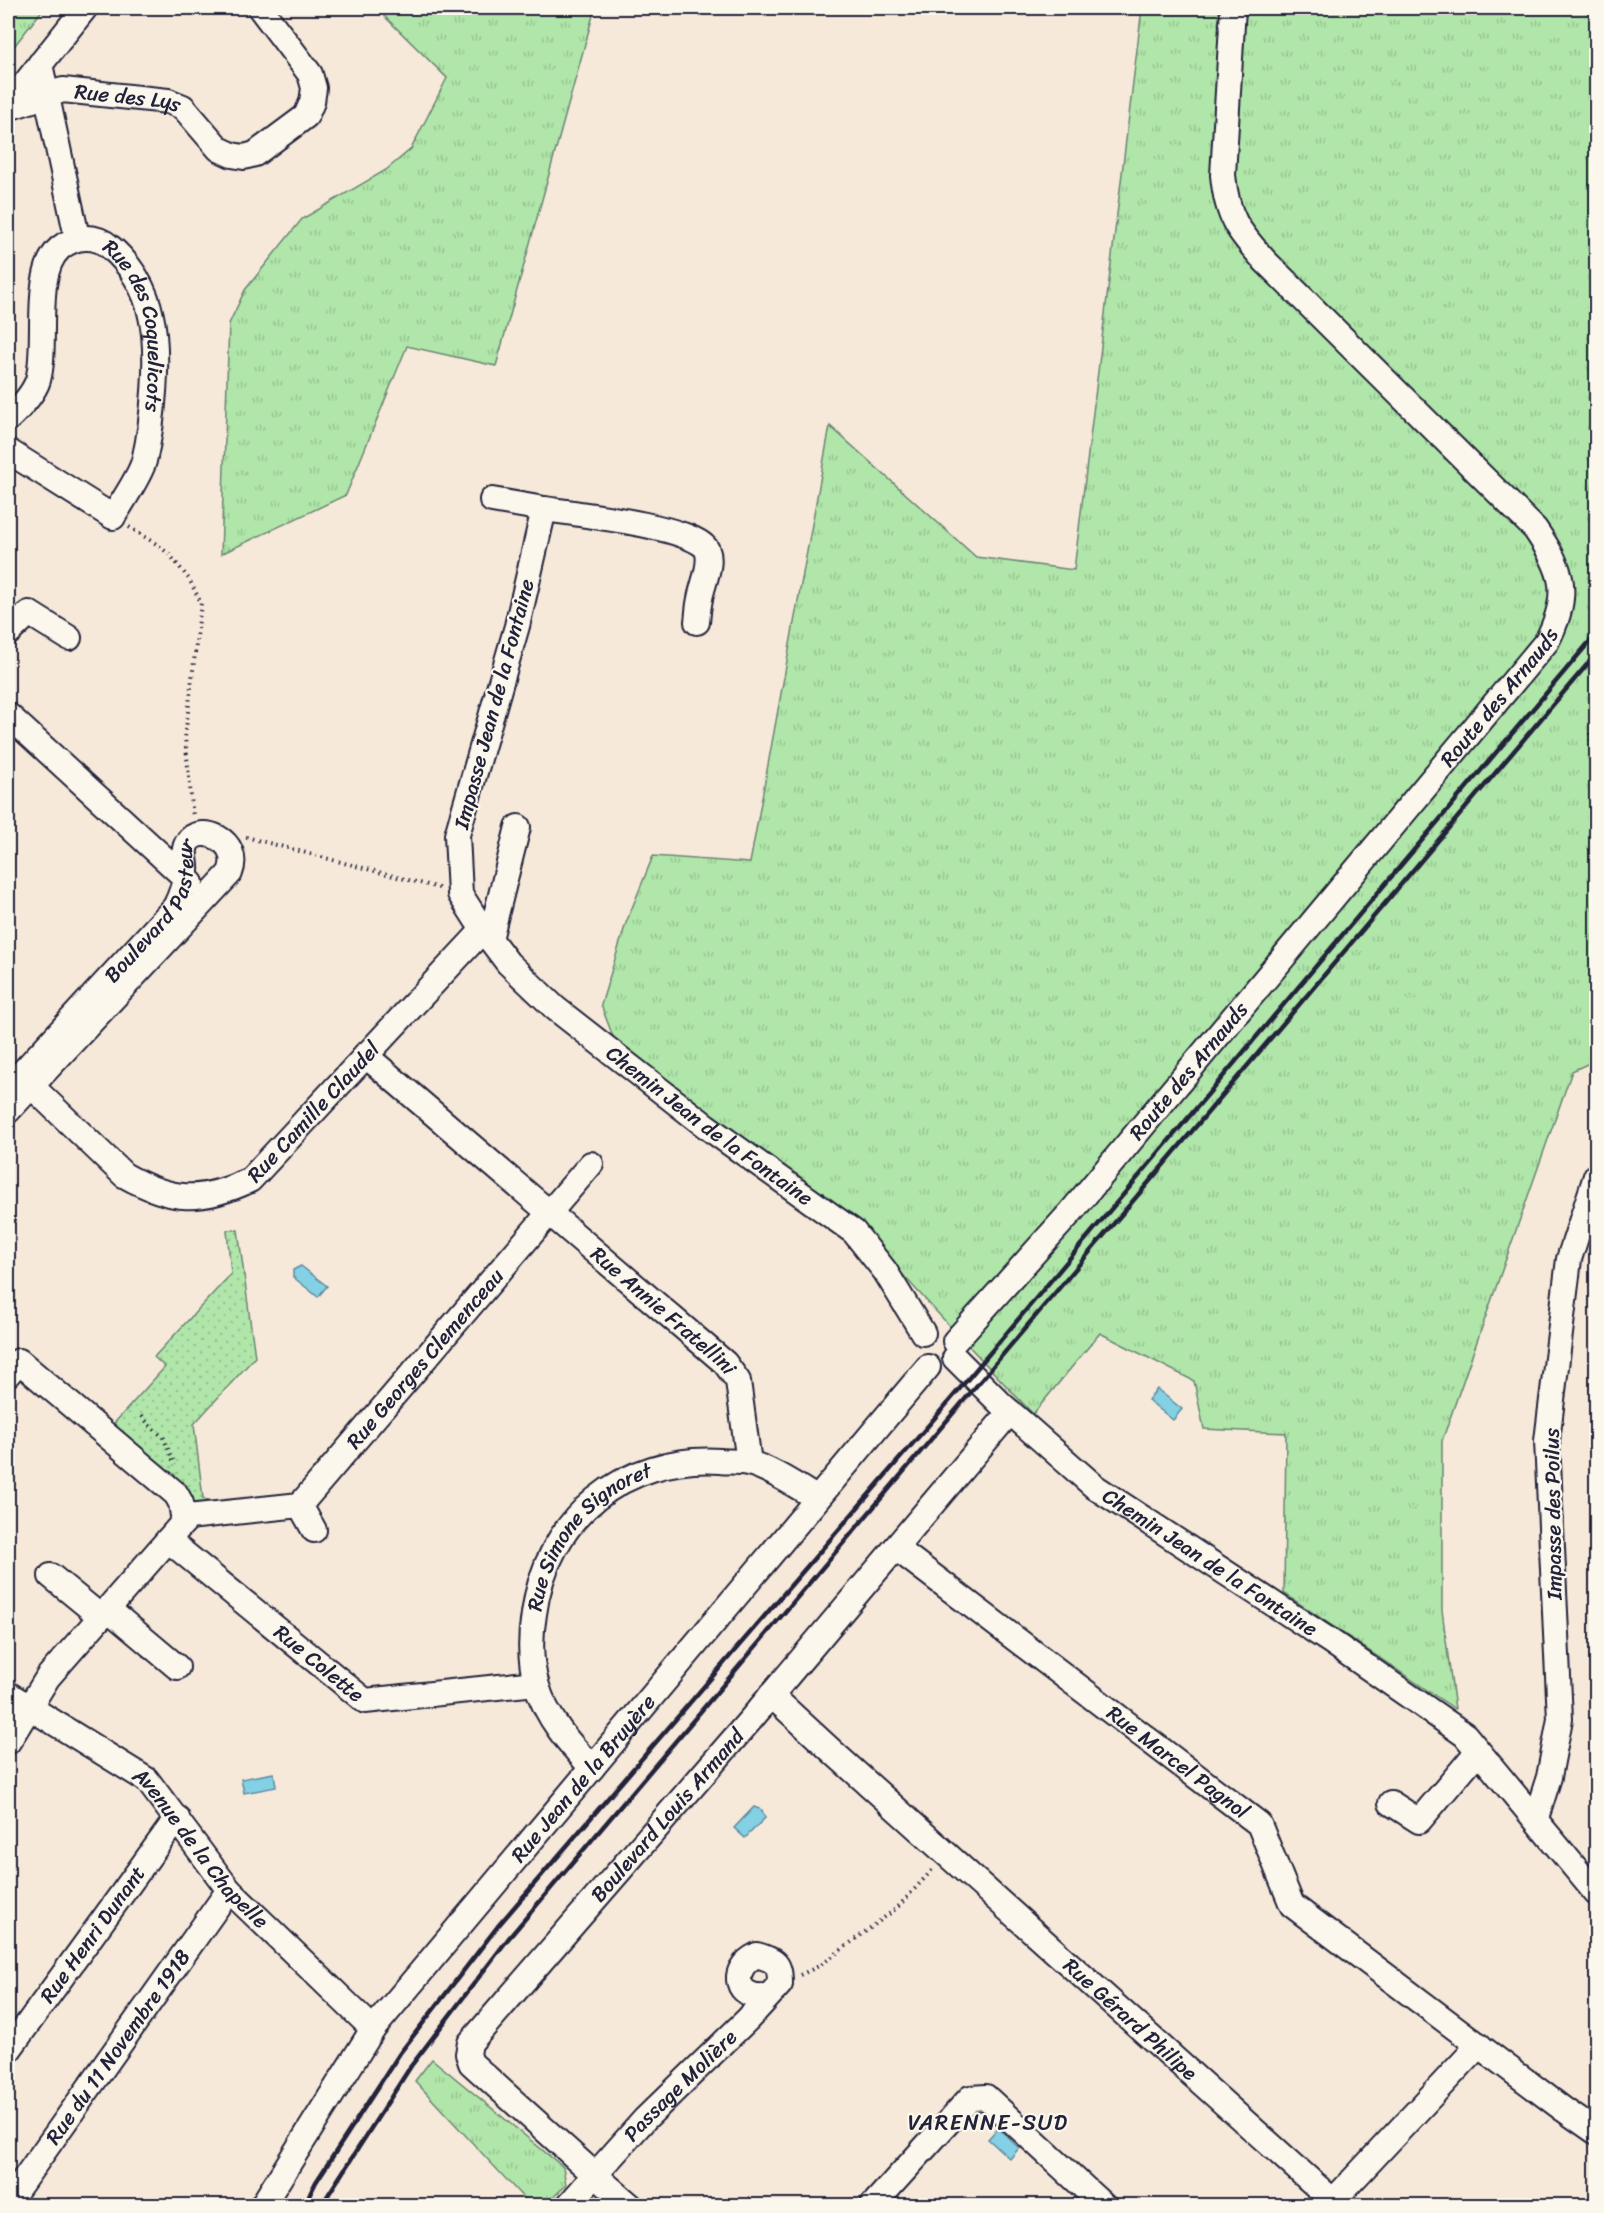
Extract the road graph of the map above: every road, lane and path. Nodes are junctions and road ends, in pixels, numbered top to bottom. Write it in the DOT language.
graph roads {
  1 [pos="85,8"];
  2 [pos="260,8"];
  3 [pos="1233,8"];
  4 [pos="40,64"];
  5 [pos="46,95"];
  6 [pos="8,106"];
  7 [pos="77,237"];
  8 [pos="8,419"];
  9 [pos="8,451"];
  10 [pos="492,500"];
  11 [pos="544,509"];
  12 [pos="113,517"];
  13 [pos="697,622"];
  14 [pos="8,633"];
  15 [pos="69,638"];
  16 [pos="8,715"];
  17 [pos="1590,733"];
  18 [pos="1596,780"];
  19 [pos="518,827"];
  20 [pos="235,834"];
  21 [pos="195,835"];
  22 [pos="185,878"];
  23 [pos="460,894"];
  24 [pos="207,898"];
  25 [pos="487,934"];
  26 [pos="366,1056"];
  27 [pos="20,1083"];
  28 [pos="8,1111"];
  29 [pos="591,1164"];
  30 [pos="1596,1176"];
  31 [pos="550,1212"];
  32 [pos="923,1333"];
  33 [pos="955,1349"];
  34 [pos="928,1368"];
  35 [pos="8,1374"];
  36 [pos="1010,1412"];
  37 [pos="749,1463"];
  38 [pos="816,1498"];
  39 [pos="300,1505"];
  40 [pos="184,1522"];
  41 [pos="314,1530"];
  42 [pos="168,1540"];
  43 [pos="896,1548"];
  44 [pos="51,1576"];
  45 [pos="105,1613"];
  46 [pos="177,1667"];
  47 [pos="536,1683"];
  48 [pos="8,1694"];
  49 [pos="771,1695"];
  50 [pos="29,1708"];
  51 [pos="8,1742"];
  52 [pos="1478,1750"];
  53 [pos="592,1768"];
  54 [pos="1391,1803"];
  55 [pos="177,1818"];
  56 [pos="1536,1818"];
  57 [pos="946,1854"];
  58 [pos="229,1890"];
  59 [pos="1596,1893"];
  60 [pos="773,1990"];
  61 [pos="373,2029"];
  62 [pos="1479,2045"];
  63 [pos="8,2051"];
  64 [pos="1596,2132"];
  65 [pos="595,2175"];
  66 [pos="8,2202"];
  67 [pos="262,2205"];
  68 [pos="568,2205"];
  69 [pos="630,2205"];
  70 [pos="872,2205"];
  71 [pos="1104,2205"];
  1 -- 4 [label="street, Rue des Lys"];
  2 -- 5 [label="street, Rue des Lys"];
  3 -- 33 [label="street, Route des Arnauds"];
  4 -- 5 [label="street"];
  4 -- 6 [label="street, Rue des Lys"];
  5 -- 6 [label="street, Rue des Lys"];
  5 -- 7 [label="street"];
  7 -- 8 [label="street, Rue des Coquelicots"];
  7 -- 12 [label="street, Rue des Coquelicots"];
  9 -- 12 [label="street"];
  10 -- 11 [label="street"];
  11 -- 13 [label="street"];
  11 -- 23 [label="street, Impasse Jean de la Fontaine"];
  12 -- 21 [label="path"];
  14 -- 15 [label="street"];
  16 -- 22 [label="street"];
  17 -- 18 [label="path"];
  19 -- 25 [label="street"];
  20 -- 23 [label="path"];
  21 -- 22 [label="street, Boulevard Pasteur"];
  21 -- 24 [label="street, Boulevard Pasteur"];
  22 -- 24 [label="street"];
  22 -- 27 [label="street, Boulevard Pasteur"];
  23 -- 25 [label="street, Impasse Jean de la Fontaine"];
  24 -- 27 [label="street, Boulevard Pasteur"];
  25 -- 26 [label="street, Rue Camille Claudel"];
  25 -- 32 [label="street, Chemin Jean de la Fontaine"];
  26 -- 27 [label="street, Rue Camille Claudel"];
  26 -- 31 [label="street"];
  27 -- 28 [label="street, Boulevard Pasteur"];
  29 -- 31 [label="street, Rue Georges Clemenceau"];
  30 -- 56 [label="street, Impasse des Poilus"];
  31 -- 37 [label="street, Rue Annie Fratellini"];
  31 -- 39 [label="street, Rue Georges Clemenceau"];
  32 -- 33 [label="street"];
  32 -- 34 [label="street"];
  33 -- 34 [label="street"];
  33 -- 36 [label="street, Chemin Jean de la Fontaine"];
  34 -- 38 [label="street, Rue Jean de la Bruyère"];
  35 -- 40 [label="street"];
  36 -- 43 [label="street, Boulevard Louis Armand"];
  36 -- 52 [label="street, Chemin Jean de la Fontaine"];
  37 -- 38 [label="street, Rue Simone Signoret"];
  37 -- 47 [label="street, Rue Simone Signoret"];
  38 -- 53 [label="street, Rue Jean de la Bruyère"];
  39 -- 40 [label="street"];
  39 -- 41 [label="street"];
  40 -- 42 [label="street"];
  42 -- 45 [label="street"];
  42 -- 47 [label="street, Rue Colette"];
  43 -- 49 [label="street, Boulevard Louis Armand"];
  43 -- 62 [label="street, Rue Marcel Pagnol"];
  44 -- 45 [label="street"];
  45 -- 46 [label="street"];
  45 -- 50 [label="street"];
  47 -- 53 [label="street, Rue Simone Signoret"];
  48 -- 50 [label="street, Avenue de la Chapelle"];
  49 -- 57 [label="street, Rue Gérard Philipe"];
  49 -- 65 [label="street, Boulevard Louis Armand"];
  50 -- 51 [label="street"];
  50 -- 55 [label="street, Avenue de la Chapelle"];
  52 -- 54 [label="street"];
  52 -- 56 [label="street, Chemin Jean de la Fontaine"];
  53 -- 61 [label="street, Rue Jean de la Bruyère"];
  55 -- 58 [label="street, Avenue de la Chapelle"];
  55 -- 63 [label="street, Rue Henri Dunant"];
  56 -- 59 [label="street, Chemin Jean de la Fontaine"];
  57 -- 60 [label="path"];
  57 -- 62 [label="street, Rue Gérard Philipe"];
  58 -- 61 [label="street, Avenue de la Chapelle"];
  58 -- 66 [label="street, Rue du 11 Novembre 1918"];
  60 -- 65 [label="street, Passage Molière"];
  61 -- 67 [label="street, Rue Jean de la Bruyère"];
  62 -- 64 [label="street, Rue Marcel Pagnol"];
  65 -- 68 [label="street"];
  65 -- 69 [label="street, Boulevard Louis Armand"];
  70 -- 71 [label="street"];
}
